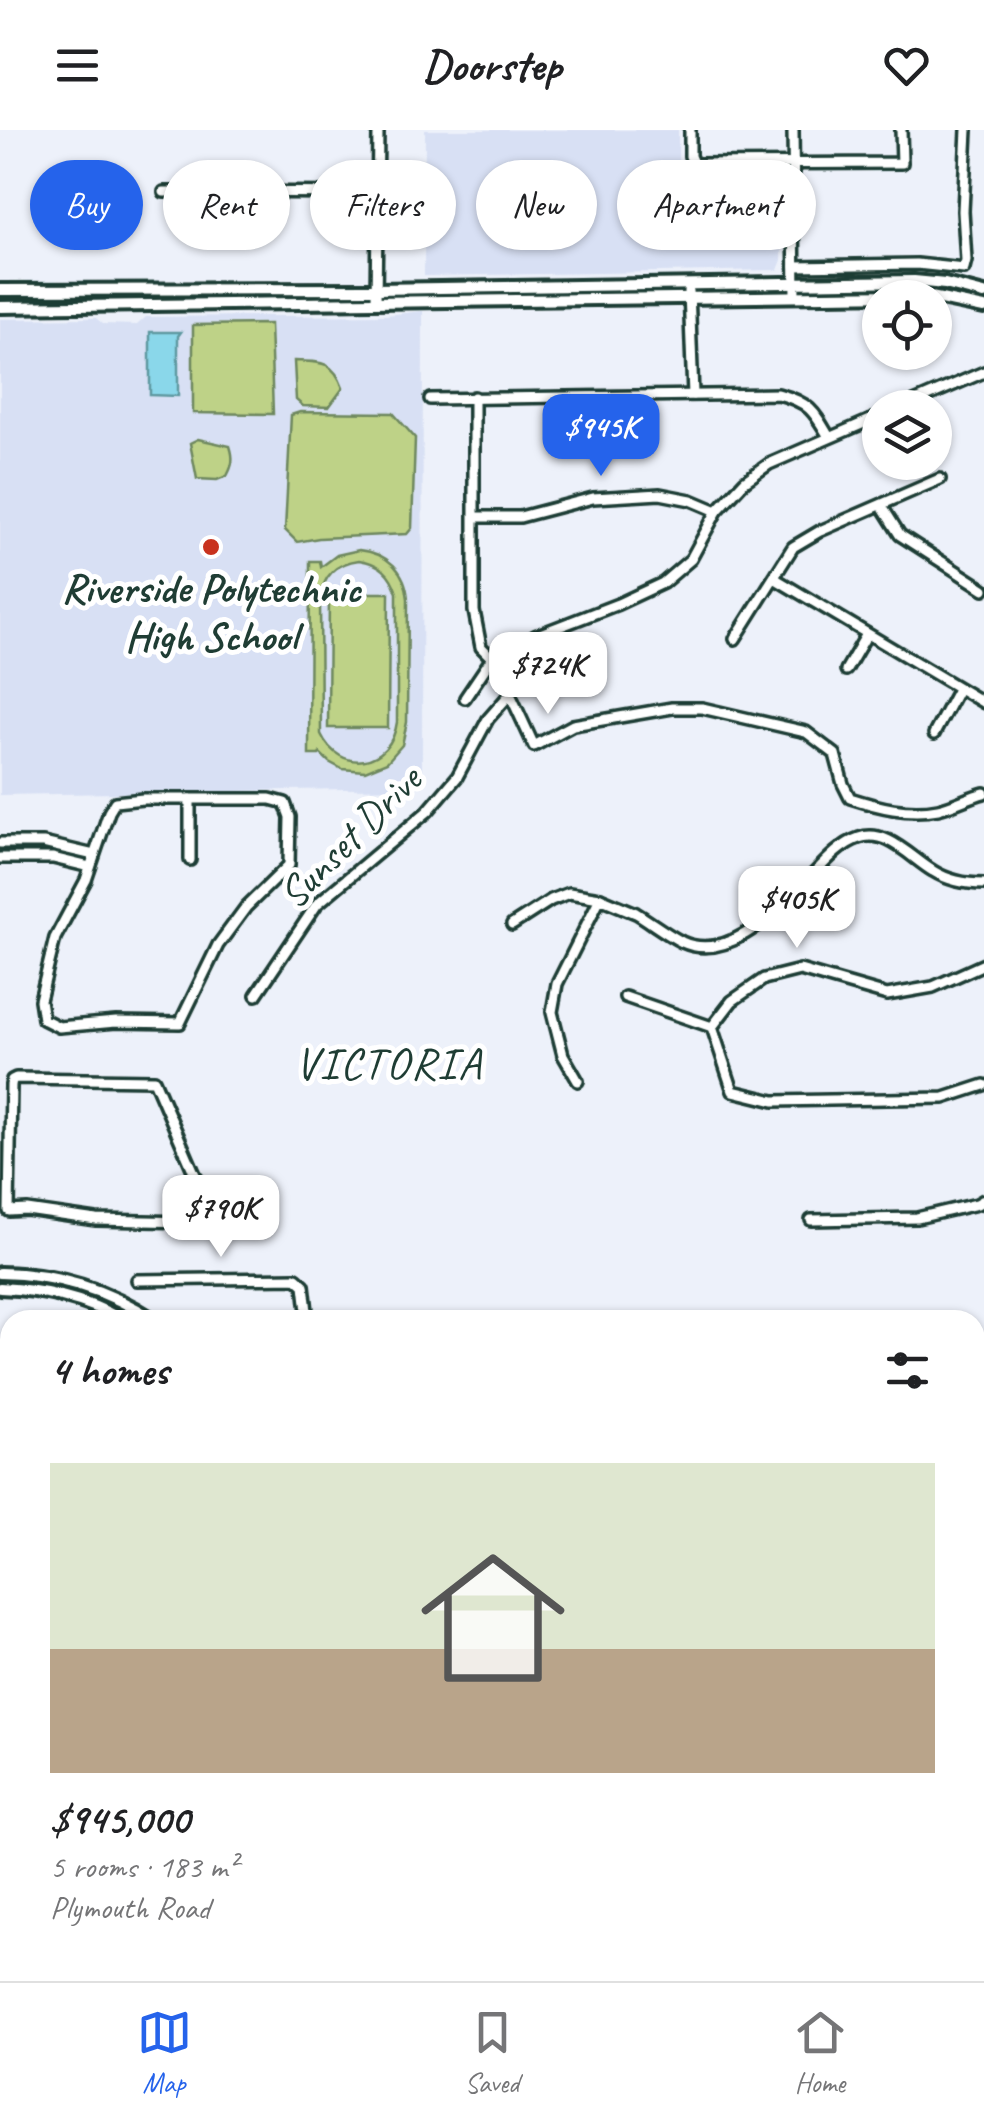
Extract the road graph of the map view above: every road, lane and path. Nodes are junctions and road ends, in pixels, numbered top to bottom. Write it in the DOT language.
graph roads {
  1 [pos="378,130"];
  2 [pos="690,130"];
  3 [pos="793,130"];
  4 [pos="902,130"];
  5 [pos="967,130"];
  6 [pos="377,160"];
  7 [pos="691,160"];
  8 [pos="793,160"];
  9 [pos="816,163"];
  10 [pos="376,250"];
  11 [pos="795,250"];
  12 [pos="795,266"];
  13 [pos="795,282"];
  14 [pos="689,284"];
  15 [pos="0,290"];
  16 [pos="984,294"];
  17 [pos="795,295"];
  18 [pos="376,296"];
  19 [pos="690,297"];
  20 [pos="0,308"];
  21 [pos="984,308"];
  22 [pos="984,372"];
  23 [pos="942,390"];
  24 [pos="693,396"];
  25 [pos="474,397"];
  26 [pos="430,399"];
  27 [pos="862,423"];
  28 [pos="829,437"];
  29 [pos="936,480"];
  30 [pos="881,505"];
  31 [pos="717,512"];
  32 [pos="475,518"];
  33 [pos="774,578"];
  34 [pos="984,589"];
  35 [pos="866,634"];
  36 [pos="735,639"];
  37 [pos="492,658"];
  38 [pos="846,670"];
  39 [pos="958,689"];
  40 [pos="465,698"];
  41 [pos="984,703"];
  42 [pos="934,734"];
  43 [pos="984,793"];
  44 [pos="190,799"];
  45 [pos="0,843"];
  46 [pos="94,855"];
  47 [pos="0,858"];
  48 [pos="190,860"];
  49 [pos="90,867"];
  50 [pos="984,884"];
  51 [pos="600,898"];
  52 [pos="512,925"];
  53 [pos="984,964"];
  54 [pos="256,995"];
  55 [pos="625,996"];
  56 [pos="712,1027"];
  57 [pos="578,1080"];
  58 [pos="984,1084"];
  59 [pos="5,1142"];
  60 [pos="984,1200"];
  61 [pos="811,1220"];
  62 [pos="0,1273"];
  63 [pos="136,1280"];
  64 [pos="0,1288"];
  65 [pos="101,1310"];
  66 [pos="138,1310"];
  67 [pos="307,1310"];
  1 -- 6 [label="street"];
  2 -- 7 [label="street"];
  3 -- 8 [label="street"];
  4 -- 9 [label="street"];
  5 -- 12 [label="street"];
  10 -- 18 [label="street"];
  11 -- 12 [label="street"];
  12 -- 13 [label="street"];
  13 -- 14 [label="main road"];
  13 -- 16 [label="main road"];
  13 -- 17 [label="street"];
  14 -- 18 [label="main road"];
  14 -- 19 [label="street"];
  15 -- 18 [label="main road"];
  17 -- 19 [label="main road"];
  17 -- 21 [label="main road"];
  18 -- 19 [label="main road"];
  18 -- 20 [label="main road"];
  19 -- 24 [label="street"];
  22 -- 23 [label="street"];
  24 -- 25 [label="street"];
  24 -- 28 [label="street"];
  25 -- 26 [label="street"];
  25 -- 32 [label="street"];
  27 -- 28 [label="street"];
  28 -- 31 [label="street"];
  29 -- 30 [label="street"];
  30 -- 33 [label="street"];
  30 -- 34 [label="street"];
  31 -- 32 [label="street"];
  31 -- 37 [label="street"];
  32 -- 37 [label="street"];
  33 -- 35 [label="street"];
  33 -- 36 [label="street"];
  35 -- 38 [label="street"];
  35 -- 39 [label="street"];
  37 -- 40 [label="street"];
  39 -- 41 [label="street"];
  39 -- 42 [label="street"];
  43 -- 54 [label="street, Sunset Drive"];
  44 -- 46 [label="street"];
  44 -- 48 [label="street"];
  44 -- 49 [label="street"];
  45 -- 46 [label="street"];
  46 -- 49 [label="street"];
  47 -- 49 [label="street"];
  50 -- 51 [label="street"];
  51 -- 52 [label="street"];
  51 -- 57 [label="street"];
  53 -- 56 [label="street"];
  55 -- 56 [label="street"];
  56 -- 58 [label="street"];
  59 -- 59 [label="street"];
  60 -- 61 [label="street"];
  62 -- 66 [label="main road"];
  63 -- 67 [label="street"];
  64 -- 65 [label="main road"];
}
